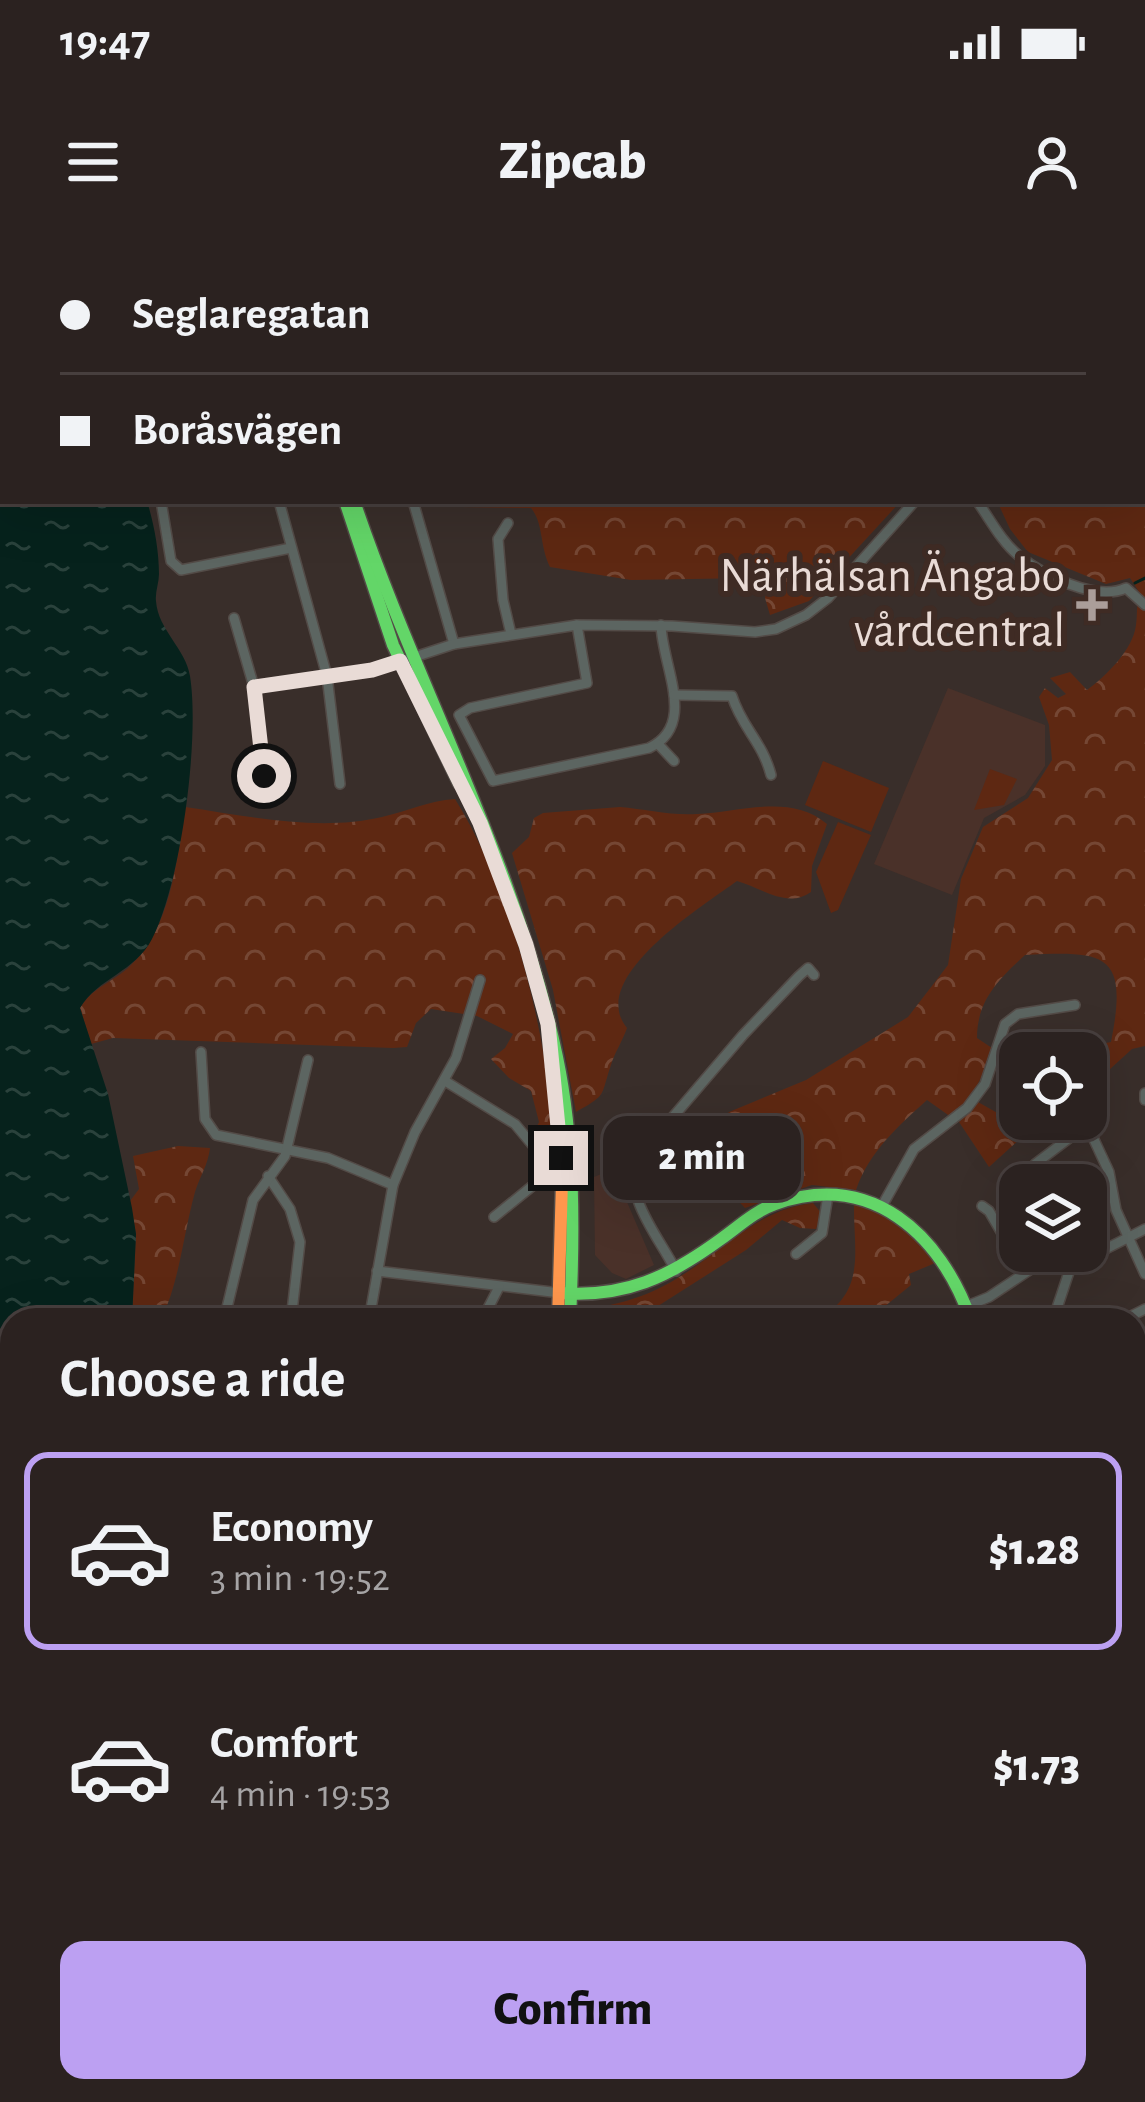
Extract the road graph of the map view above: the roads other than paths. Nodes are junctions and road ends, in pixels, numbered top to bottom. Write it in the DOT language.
graph roads {
  1 [pos="161,504"];
  2 [pos="280,504"];
  3 [pos="346,504"];
  4 [pos="355,504"];
  5 [pos="414,504"];
  6 [pos="912,504"];
  7 [pos="979,504"];
  8 [pos="508,523"];
  9 [pos="291,548"];
  10 [pos="1145,605"];
  11 [pos="234,618"];
  12 [pos="577,625"];
  13 [pos="661,625"];
  14 [pos="511,634"];
  15 [pos="454,644"];
  16 [pos="406,659"];
  17 [pos="327,676"];
  18 [pos="254,687"];
  19 [pos="674,695"];
  20 [pos="658,744"];
  21 [pos="674,761"];
  22 [pos="771,775"];
  23 [pos="264,776"];
  24 [pos="340,784"];
  25 [pos="814,975"];
  26 [pos="480,980"];
  27 [pos="1075,1005"];
  28 [pos="201,1052"];
  29 [pos="308,1060"];
  30 [pos="445,1081"];
  31 [pos="287,1150"];
  32 [pos="1035,1164"];
  33 [pos="1105,1164"];
  34 [pos="1107,1168"];
  35 [pos="268,1176"];
  36 [pos="393,1185"];
  37 [pos="828,1195"];
  38 [pos="882,1206"];
  39 [pos="982,1206"];
  40 [pos="494,1217"];
  41 [pos="999,1228"];
  42 [pos="1145,1229"];
  43 [pos="1128,1237"];
  44 [pos="1107,1245"];
  45 [pos="796,1254"];
  46 [pos="376,1271"];
  47 [pos="676,1271"];
  48 [pos="1023,1272"];
  49 [pos="1064,1272"];
  50 [pos="1145,1274"];
  51 [pos="500,1286"];
  52 [pos="565,1293"];
  53 [pos="227,1308"];
  54 [pos="292,1308"];
  55 [pos="371,1308"];
  56 [pos="488,1308"];
  57 [pos="562,1308"];
  58 [pos="568,1308"];
  59 [pos="967,1308"];
  60 [pos="975,1308"];
  61 [pos="1056,1308"];
  1 -- 9 [label="street"];
  2 -- 9 [label="street"];
  3 -- 16 [label="main road"];
  4 -- 16 [label="main road"];
  5 -- 15 [label="street"];
  6 -- 13 [label="street"];
  7 -- 10 [label="street"];
  8 -- 14 [label="street"];
  9 -- 17 [label="street"];
  11 -- 18 [label="street"];
  12 -- 13 [label="street"];
  12 -- 14 [label="street"];
  12 -- 20 [label="street"];
  13 -- 19 [label="street"];
  14 -- 15 [label="street"];
  15 -- 16 [label="street"];
  16 -- 17 [label="street"];
  16 -- 52 [label="main road"];
  17 -- 18 [label="street"];
  17 -- 24 [label="street"];
  18 -- 23 [label="street"];
  19 -- 20 [label="street"];
  19 -- 22 [label="street"];
  20 -- 21 [label="street"];
  25 -- 47 [label="street"];
  26 -- 30 [label="street"];
  27 -- 38 [label="street"];
  28 -- 31 [label="street"];
  29 -- 31 [label="street"];
  30 -- 36 [label="street"];
  30 -- 40 [label="street"];
  31 -- 35 [label="street"];
  31 -- 36 [label="street"];
  32 -- 33 [label="street"];
  34 -- 43 [label="street"];
  35 -- 53 [label="street"];
  35 -- 54 [label="street"];
  36 -- 46 [label="street"];
  37 -- 38 [label="main road"];
  37 -- 45 [label="street"];
  37 -- 47 [label="main road"];
  38 -- 59 [label="main road"];
  39 -- 41 [label="street"];
  42 -- 43 [label="street"];
  43 -- 44 [label="street"];
  43 -- 50 [label="street"];
  46 -- 51 [label="street"];
  46 -- 55 [label="street"];
  47 -- 52 [label="main road"];
  48 -- 60 [label="street"];
  49 -- 61 [label="street"];
  51 -- 52 [label="street"];
  51 -- 56 [label="street"];
  52 -- 57 [label="main road"];
  52 -- 58 [label="main road"];
}
